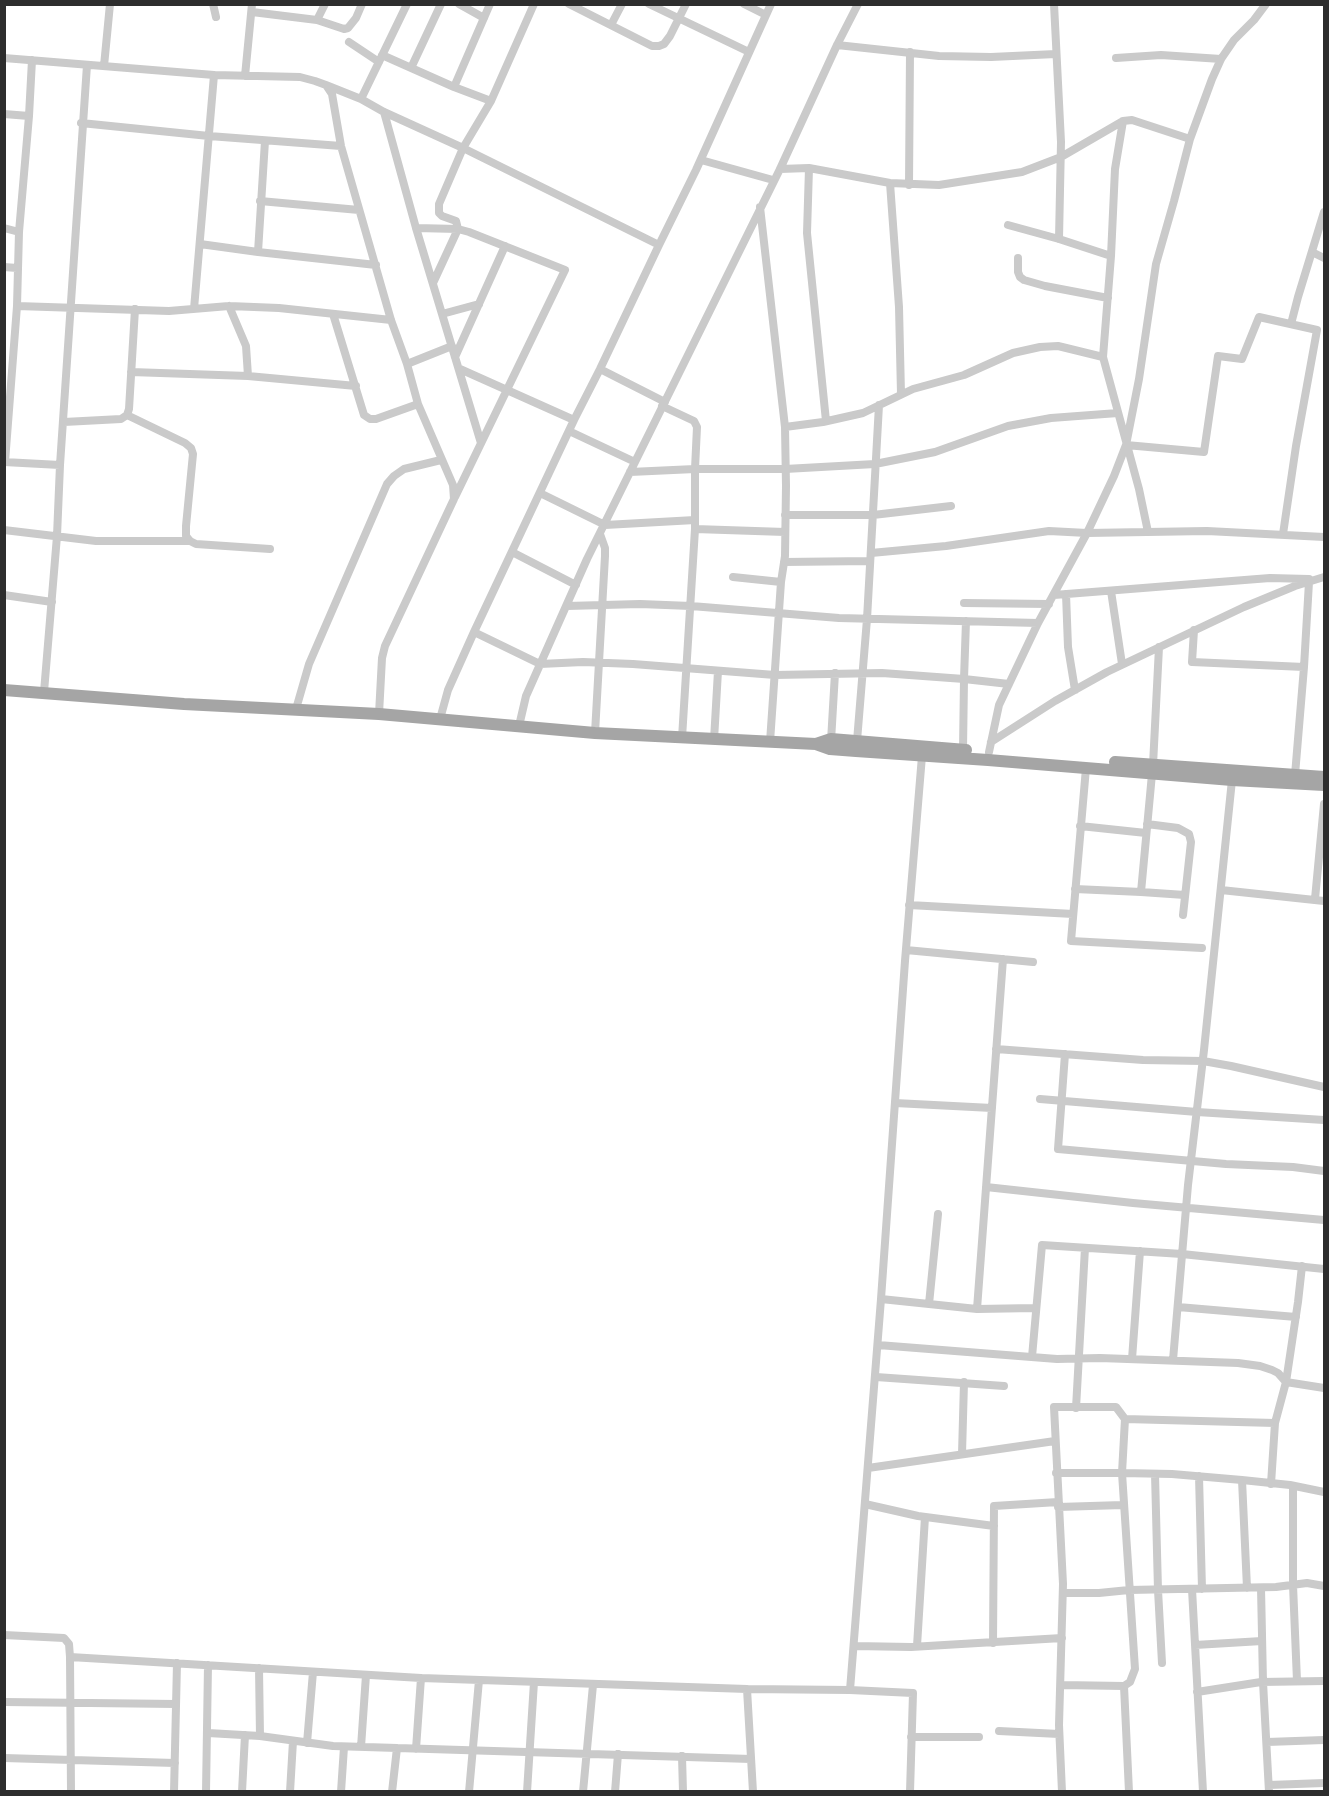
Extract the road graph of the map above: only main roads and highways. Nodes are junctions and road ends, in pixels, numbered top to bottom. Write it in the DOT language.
graph roads {
  1 [pos="4,690"];
  2 [pos="831,744"];
  3 [pos="1152,770"];
  4 [pos="1324,777"];
  5 [pos="1324,785"];
  1 -- 2 [label="main road"];
  2 -- 3 [label="main road"];
  2 -- 3 [label="main road"];
  3 -- 4 [label="main road"];
  3 -- 5 [label="main road"];
}
